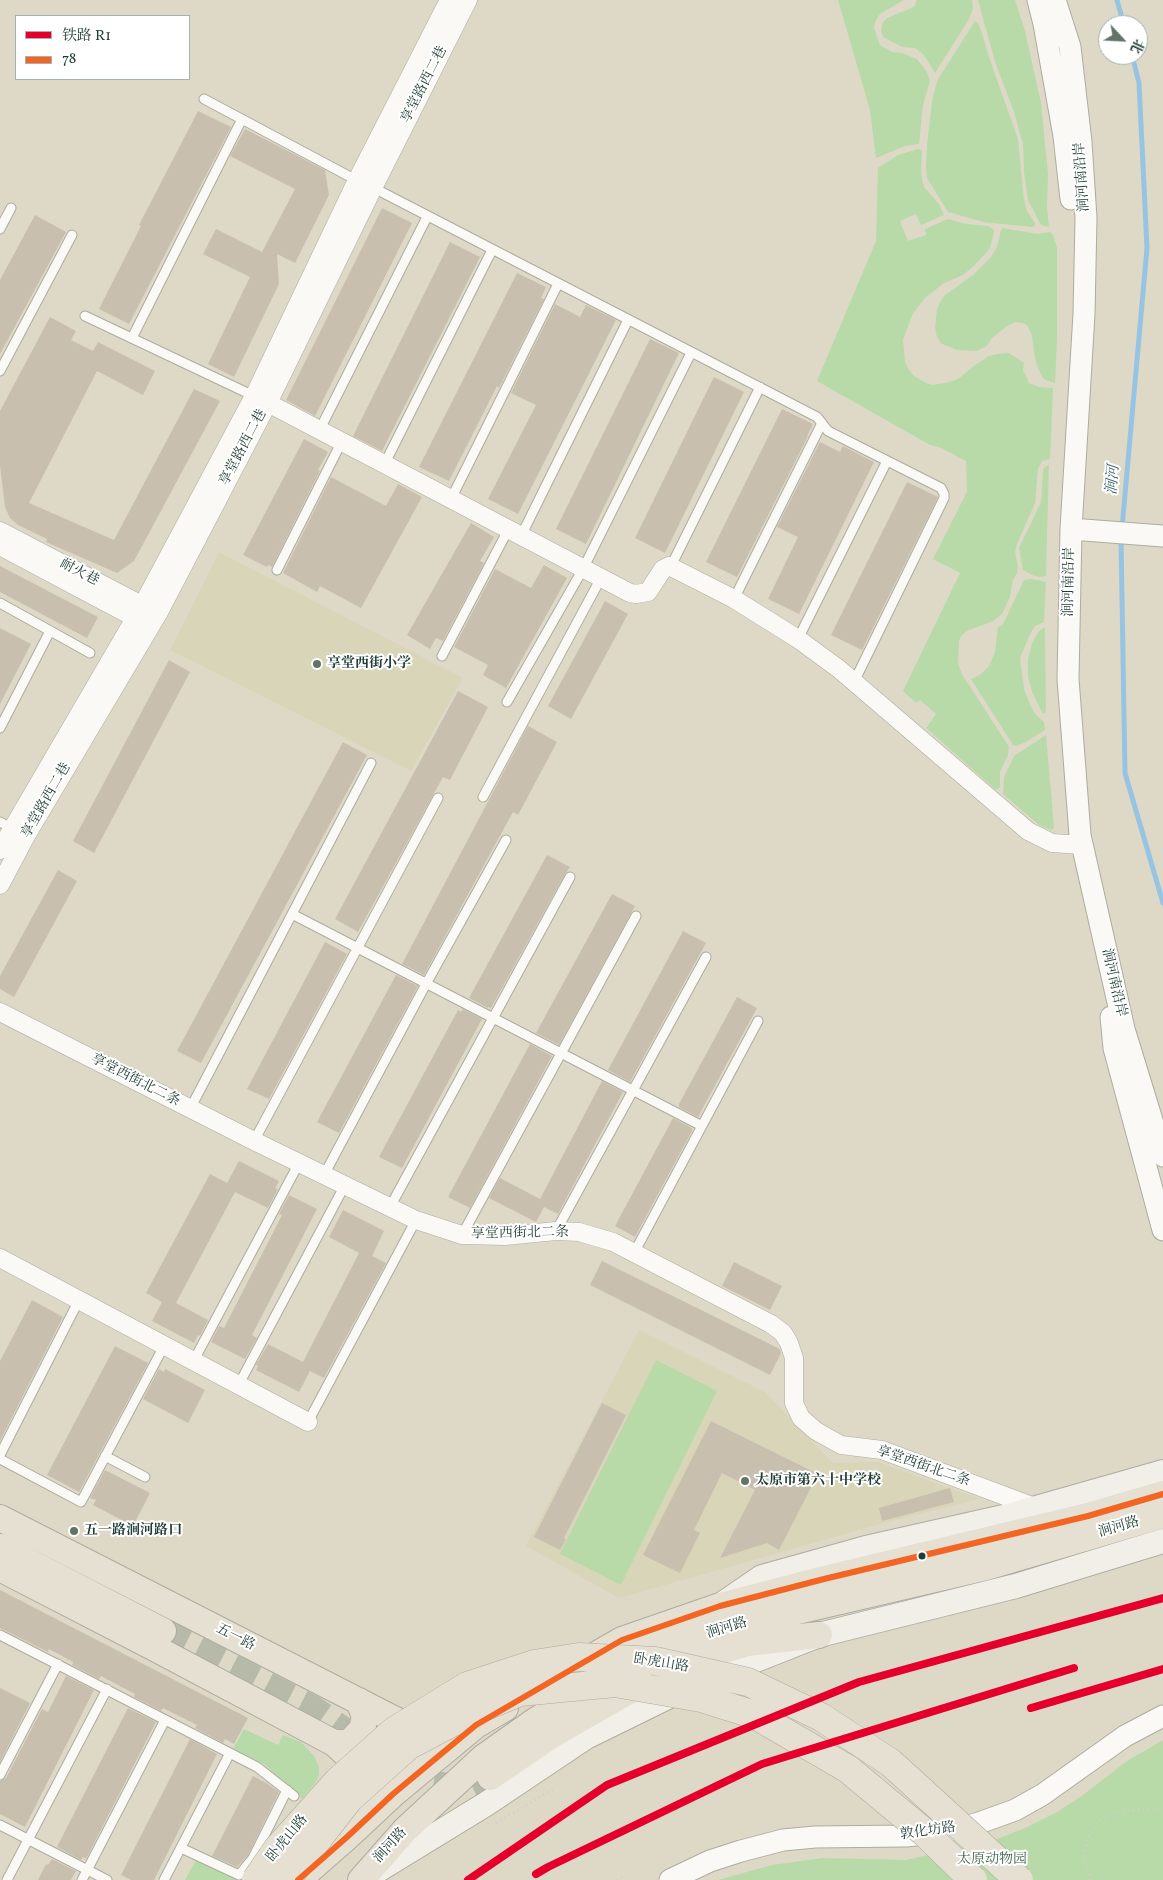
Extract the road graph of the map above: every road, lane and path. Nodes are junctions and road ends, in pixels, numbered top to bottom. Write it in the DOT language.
graph roads {
  1 [pos="449,0"];
  2 [pos="468,0"];
  3 [pos="1038,0"];
  4 [pos="1055,0"];
  5 [pos="204,99"];
  6 [pos="242,119"];
  7 [pos="365,184"];
  8 [pos="11,208"];
  9 [pos="426,217"];
  10 [pos="0,229"];
  11 [pos="72,235"];
  12 [pos="492,250"];
  13 [pos="558,284"];
  14 [pos="1084,314"];
  15 [pos="85,316"];
  16 [pos="628,320"];
  17 [pos="132,338"];
  18 [pos="691,353"];
  19 [pos="0,371"];
  20 [pos="760,387"];
  21 [pos="261,399"];
  22 [pos="822,423"];
  23 [pos="319,431"];
  24 [pos="341,442"];
  25 [pos="887,461"];
  26 [pos="384,465"];
  27 [pos="451,499"];
  28 [pos="1081,524"];
  29 [pos="1160,529"];
  30 [pos="0,531"];
  31 [pos="514,533"];
  32 [pos="0,546"];
  33 [pos="671,566"];
  34 [pos="583,568"];
  35 [pos="277,570"];
  36 [pos="601,578"];
  37 [pos="734,599"];
  38 [pos="0,603"];
  39 [pos="147,616"];
  40 [pos="50,631"];
  41 [pos="798,640"];
  42 [pos="90,653"];
  43 [pos="442,656"];
  44 [pos="854,682"];
  45 [pos="507,702"];
  46 [pos="0,728"];
  47 [pos="372,763"];
  48 [pos="483,797"];
  49 [pos="438,798"];
  50 [pos="12,829"];
  51 [pos="506,840"];
  52 [pos="1082,845"];
  53 [pos="0,850"];
  54 [pos="570,877"];
  55 [pos="0,885"];
  56 [pos="292,914"];
  57 [pos="636,916"];
  58 [pos="1101,930"];
  59 [pos="357,947"];
  60 [pos="706,957"];
  61 [pos="426,984"];
  62 [pos="0,1012"];
  63 [pos="493,1018"];
  64 [pos="758,1021"];
  65 [pos="561,1053"];
  66 [pos="633,1090"];
  67 [pos="190,1109"];
  68 [pos="702,1126"];
  69 [pos="254,1141"];
  70 [pos="1163,1156"];
  71 [pos="299,1163"];
  72 [pos="324,1175"];
  73 [pos="345,1185"];
  74 [pos="390,1207"];
  75 [pos="416,1220"];
  76 [pos="1163,1230"];
  77 [pos="556,1231"];
  78 [pos="462,1235"];
  79 [pos="634,1253"];
  80 [pos="0,1258"];
  81 [pos="79,1300"];
  82 [pos="164,1346"];
  83 [pos="193,1362"];
  84 [pos="238,1386"];
  85 [pos="308,1422"];
  86 [pos="0,1455"];
  87 [pos="105,1456"];
  88 [pos="0,1460"];
  89 [pos="1163,1472"];
  90 [pos="145,1477"];
  91 [pos="1163,1494"];
  92 [pos="1037,1508"];
  93 [pos="1163,1516"];
  94 [pos="0,1518"];
  95 [pos="1163,1541"];
  96 [pos="0,1547"];
  97 [pos="0,1568"];
  98 [pos="828,1590"];
  99 [pos="720,1606"];
  100 [pos="163,1631"];
  101 [pos="0,1635"];
  102 [pos="819,1635"];
  103 [pos="747,1643"];
  104 [pos="58,1664"];
  105 [pos="107,1690"];
  106 [pos="359,1701"];
  107 [pos="1163,1716"];
  108 [pos="165,1720"];
  109 [pos="476,1725"];
  110 [pos="1163,1729"];
  111 [pos="334,1744"];
  112 [pos="230,1752"];
  113 [pos="0,1775"];
  114 [pos="490,1777"];
  115 [pos="555,1788"];
  116 [pos="1163,1809"];
  117 [pos="496,1823"];
  118 [pos="0,1825"];
  119 [pos="347,1838"];
  120 [pos="28,1840"];
  121 [pos="181,1848"];
  122 [pos="88,1870"];
  123 [pos="623,1877"];
  124 [pos="7,1880"];
  125 [pos="82,1880"];
  126 [pos="107,1880"];
  127 [pos="164,1880"];
  128 [pos="256,1880"];
  129 [pos="286,1880"];
  130 [pos="298,1880"];
  131 [pos="362,1880"];
  132 [pos="617,1880"];
  133 [pos="670,1880"];
  134 [pos="696,1880"];
  135 [pos="974,1880"];
  136 [pos="1019,1880"];
  137 [pos="1090,1880"];
  1 -- 7 [label="street, 享堂路西二巷"];
  2 -- 7 [label="street, 享堂路西二巷"];
  3 -- 14 [label="street"];
  4 -- 14 [label="street, 涧河南沿岸"];
  5 -- 6 [label="lane"];
  6 -- 7 [label="lane"];
  6 -- 17 [label="lane"];
  7 -- 9 [label="lane"];
  7 -- 21 [label="street, 享堂路西二巷"];
  8 -- 10 [label="lane"];
  9 -- 12 [label="lane"];
  9 -- 23 [label="lane"];
  11 -- 19 [label="lane"];
  12 -- 13 [label="lane"];
  12 -- 26 [label="lane"];
  13 -- 16 [label="lane"];
  13 -- 27 [label="lane"];
  14 -- 28 [label="street, 涧河南沿岸"];
  15 -- 17 [label="lane"];
  16 -- 18 [label="lane"];
  16 -- 31 [label="lane"];
  17 -- 21 [label="lane"];
  18 -- 20 [label="lane"];
  18 -- 34 [label="lane"];
  20 -- 22 [label="lane"];
  20 -- 33 [label="lane"];
  21 -- 23 [label="street"];
  21 -- 39 [label="street, 享堂路西二巷"];
  22 -- 25 [label="lane"];
  22 -- 37 [label="lane"];
  23 -- 24 [label="street"];
  24 -- 26 [label="street"];
  24 -- 35 [label="lane"];
  25 -- 41 [label="lane"];
  25 -- 44 [label="lane"];
  26 -- 27 [label="street"];
  27 -- 31 [label="street"];
  28 -- 29 [label="street"];
  28 -- 52 [label="street, 涧河南沿岸"];
  30 -- 39 [label="street, 耐火巷"];
  31 -- 34 [label="street"];
  31 -- 43 [label="lane"];
  32 -- 39 [label="street, 耐火巷"];
  33 -- 36 [label="street"];
  33 -- 37 [label="street"];
  34 -- 36 [label="street"];
  34 -- 45 [label="lane"];
  36 -- 48 [label="lane"];
  37 -- 41 [label="street"];
  38 -- 40 [label="lane"];
  39 -- 50 [label="street, 享堂路西二巷"];
  40 -- 42 [label="lane"];
  40 -- 46 [label="lane"];
  41 -- 44 [label="street"];
  44 -- 52 [label="street"];
  47 -- 56 [label="lane"];
  49 -- 59 [label="lane"];
  50 -- 53 [label="street, 享堂路西二巷"];
  50 -- 55 [label="street, 享堂路西二巷"];
  51 -- 61 [label="lane"];
  52 -- 58 [label="street, 涧河南沿岸"];
  54 -- 63 [label="lane"];
  56 -- 59 [label="lane"];
  56 -- 67 [label="lane"];
  57 -- 65 [label="lane"];
  58 -- 70 [label="street, 涧河南沿岸"];
  58 -- 76 [label="street"];
  59 -- 61 [label="lane"];
  59 -- 69 [label="lane"];
  60 -- 66 [label="lane"];
  61 -- 63 [label="lane"];
  61 -- 72 [label="lane"];
  62 -- 67 [label="street, 享堂西街北二条"];
  63 -- 65 [label="lane"];
  63 -- 74 [label="lane"];
  64 -- 68 [label="lane"];
  65 -- 66 [label="lane"];
  65 -- 78 [label="lane"];
  66 -- 68 [label="lane"];
  66 -- 77 [label="lane"];
  67 -- 69 [label="street, 享堂西街北二条"];
  68 -- 79 [label="lane"];
  69 -- 71 [label="street, 享堂西街北二条"];
  71 -- 72 [label="street, 享堂西街北二条"];
  71 -- 83 [label="lane"];
  72 -- 73 [label="street, 享堂西街北二条"];
  73 -- 74 [label="street, 享堂西街北二条"];
  73 -- 84 [label="lane"];
  74 -- 75 [label="street, 享堂西街北二条"];
  75 -- 78 [label="street, 享堂西街北二条"];
  75 -- 85 [label="lane"];
  77 -- 78 [label="street, 享堂西街北二条"];
  77 -- 79 [label="street, 享堂西街北二条"];
  79 -- 92 [label="street, 享堂西街北二条"];
  80 -- 81 [label="street"];
  81 -- 82 [label="street"];
  81 -- 86 [label="lane"];
  82 -- 83 [label="street"];
  82 -- 87 [label="lane"];
  83 -- 84 [label="street"];
  84 -- 85 [label="street"];
  87 -- 88 [label="lane"];
  87 -- 90 [label="lane"];
  89 -- 92 [label="main road, 涧河路"];
  91 -- 98 [label="main road, 涧河路"];
  92 -- 99 [label="main road, 涧河路"];
  93 -- 98 [label="main road, 涧河路"];
  94 -- 106 [label="main road, 五一路"];
  95 -- 102 [label="main road, 涧河路"];
  96 -- 100 [label="main road"];
  97 -- 111 [label="main road"];
  98 -- 99 [label="main road, 涧河路"];
  98 -- 103 [label="main road"];
  98 -- 131 [label="main road, 涧河路"];
  99 -- 109 [label="main road, 涧河路"];
  101 -- 104 [label="lane"];
  102 -- 103 [label="main road"];
  102 -- 131 [label="main road, 涧河路"];
  103 -- 114 [label="main road"];
  104 -- 105 [label="lane"];
  104 -- 113 [label="lane"];
  105 -- 108 [label="lane"];
  105 -- 120 [label="lane"];
  106 -- 109 [label="main road, 五一路"];
  106 -- 111 [label="main road"];
  107 -- 133 [label="street, 敦化坊路"];
  108 -- 112 [label="lane"];
  108 -- 122 [label="lane"];
  109 -- 119 [label="main road, 涧河路"];
  110 -- 134 [label="street, 敦化坊路"];
  111 -- 119 [label="main road"];
  112 -- 121 [label="lane"];
  112 -- 121 [label="lane"];
  115 -- 117 [label="path"];
  116 -- 137 [label="path"];
  118 -- 120 [label="lane"];
  119 -- 130 [label="main road, 涧河路"];
  120 -- 122 [label="lane"];
  120 -- 124 [label="lane"];
  121 -- 127 [label="lane"];
  122 -- 125 [label="lane"];
  122 -- 126 [label="lane"];
  123 -- 132 [label="path"];
  128 -- 136 [label="highway, 卧虎山路, bridge"];
  129 -- 135 [label="highway, 卧虎山路, bridge"];
}
